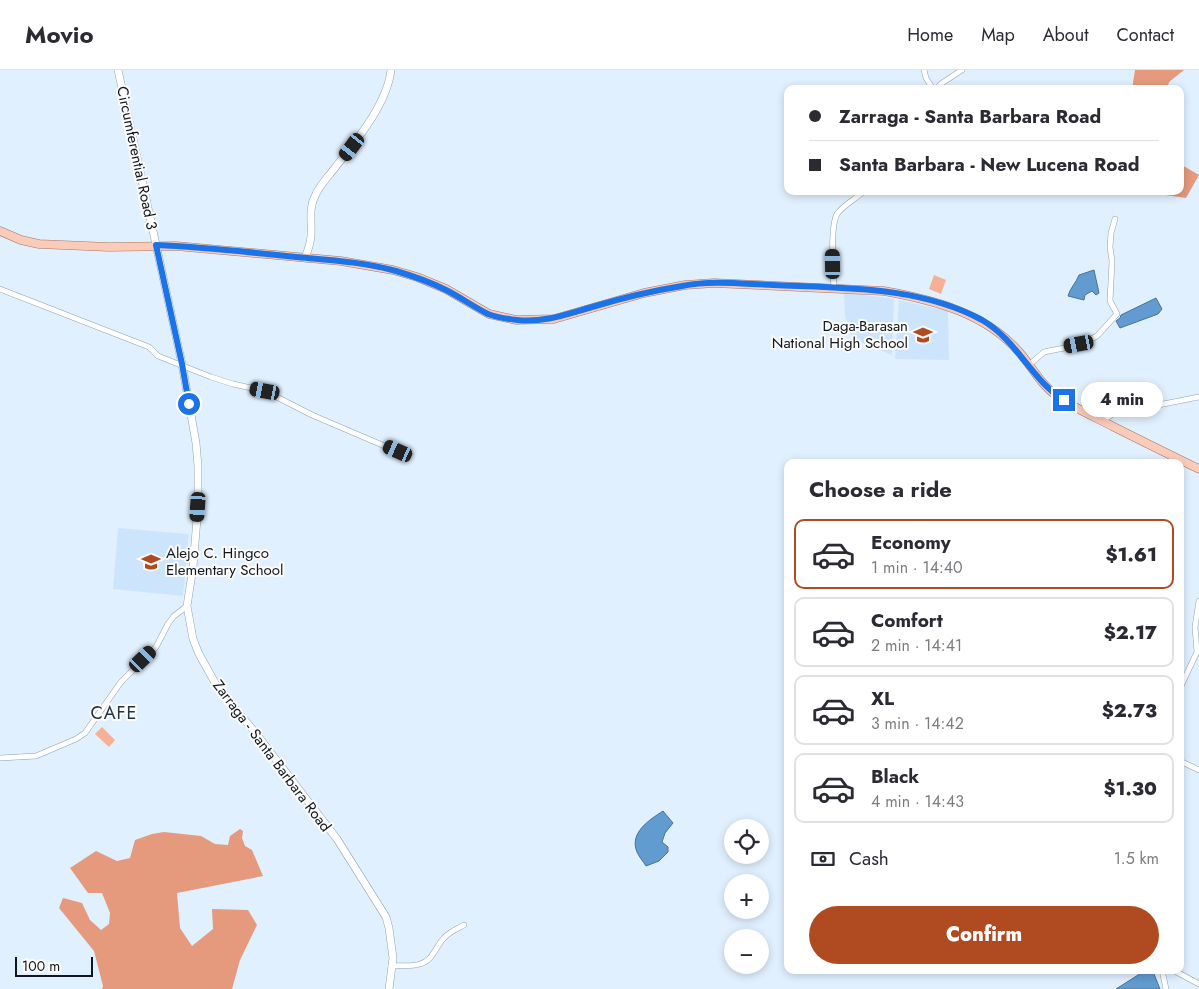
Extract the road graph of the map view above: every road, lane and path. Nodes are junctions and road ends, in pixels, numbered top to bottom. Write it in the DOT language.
graph roads {
  1 [pos="118,70"];
  2 [pos="391,70"];
  3 [pos="924,70"];
  4 [pos="962,70"];
  5 [pos="931,85"];
  6 [pos="939,85"];
  7 [pos="859,195"];
  8 [pos="1115,219"];
  9 [pos="0,231"];
  10 [pos="156,245"];
  11 [pos="306,258"];
  12 [pos="0,288"];
  13 [pos="834,288"];
  14 [pos="182,364"];
  15 [pos="1029,365"];
  16 [pos="1199,397"];
  17 [pos="1102,421"];
  18 [pos="408,456"];
  19 [pos="1179,459"];
  20 [pos="1184,462"];
  21 [pos="1199,469"];
  22 [pos="1199,601"];
  23 [pos="187,606"];
  24 [pos="1184,680"];
  25 [pos="0,758"];
  26 [pos="1184,763"];
  27 [pos="1199,770"];
  28 [pos="464,925"];
  29 [pos="391,966"];
  30 [pos="1163,974"];
  31 [pos="1180,974"];
  32 [pos="1199,984"];
  33 [pos="389,989"];
  34 [pos="1166,989"];
  1 -- 10 [label="main road, Circumferential Road 3"];
  2 -- 11 [label="main road"];
  3 -- 5 [label="street"];
  4 -- 6 [label="street"];
  7 -- 13 [label="street"];
  8 -- 15 [label="street"];
  9 -- 10 [label="main road"];
  10 -- 11 [label="main road"];
  10 -- 14 [label="main road, Zarraga - Santa Barbara Road"];
  11 -- 13 [label="main road"];
  12 -- 14 [label="street"];
  13 -- 15 [label="main road"];
  14 -- 18 [label="street"];
  14 -- 23 [label="main road, Zarraga - Santa Barbara Road"];
  15 -- 17 [label="main road"];
  16 -- 17 [label="street"];
  17 -- 19 [label="main road"];
  20 -- 21 [label="main road"];
  22 -- 24 [label="street"];
  23 -- 25 [label="street"];
  23 -- 29 [label="main road, Zarraga - Santa Barbara Road"];
  26 -- 27 [label="street"];
  28 -- 29 [label="street"];
  29 -- 33 [label="main road, Zarraga - Santa Barbara Road"];
  30 -- 34 [label="street"];
  31 -- 32 [label="street"];
}
